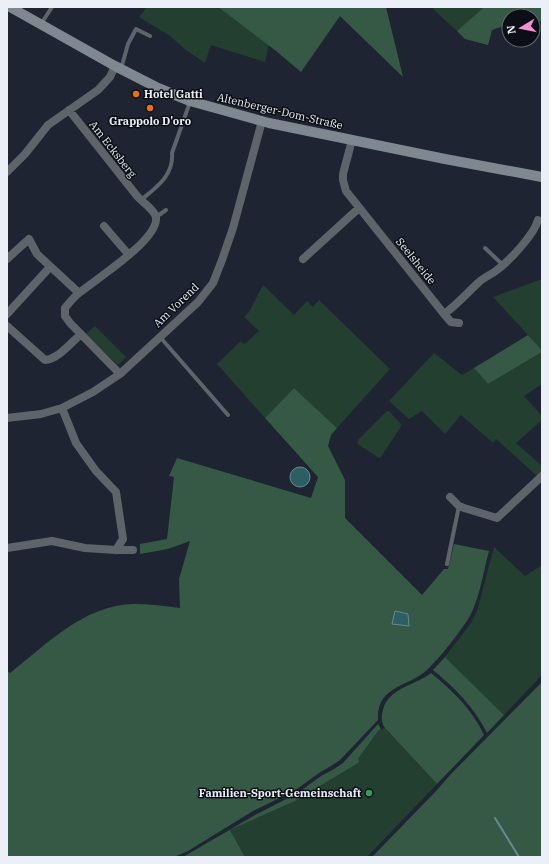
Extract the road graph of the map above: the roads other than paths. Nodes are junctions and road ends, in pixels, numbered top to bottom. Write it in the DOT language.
graph roads {
  1 [pos="10,7"];
  2 [pos="52,7"];
  3 [pos="41,24"];
  4 [pos="150,36"];
  5 [pos="118,68"];
  6 [pos="190,101"];
  7 [pos="69,110"];
  8 [pos="262,121"];
  9 [pos="352,140"];
  10 [pos="7,172"];
  11 [pos="542,177"];
  12 [pos="141,201"];
  13 [pos="359,208"];
  14 [pos="166,210"];
  15 [pos="156,217"];
  16 [pos="538,220"];
  17 [pos="104,226"];
  18 [pos="485,248"];
  19 [pos="129,254"];
  20 [pos="7,259"];
  21 [pos="303,259"];
  22 [pos="503,265"];
  23 [pos="50,267"];
  24 [pos="79,293"];
  25 [pos="7,314"];
  26 [pos="444,314"];
  27 [pos="459,323"];
  28 [pos="7,326"];
  29 [pos="81,334"];
  30 [pos="160,336"];
  31 [pos="120,374"];
  32 [pos="62,408"];
  33 [pos="228,415"];
  34 [pos="7,418"];
  35 [pos="542,476"];
  36 [pos="450,497"];
  37 [pos="459,506"];
  38 [pos="7,548"];
  39 [pos="116,550"];
  40 [pos="133,550"];
  41 [pos="447,564"];
  1 -- 3 [label="main road, Altenberger-Dom-Straße"];
  2 -- 3 [label="lane"];
  3 -- 5 [label="main road, Altenberger-Dom-Straße"];
  4 -- 5 [label="lane"];
  5 -- 6 [label="main road, Altenberger-Dom-Straße"];
  5 -- 7 [label="street"];
  6 -- 8 [label="main road, Altenberger-Dom-Straße"];
  6 -- 12 [label="lane"];
  7 -- 10 [label="street"];
  7 -- 12 [label="street, Am Ecksberg"];
  8 -- 9 [label="main road, Altenberger-Dom-Straße"];
  8 -- 30 [label="street, Am Vorend"];
  9 -- 11 [label="main road, Altenberger-Dom-Straße"];
  9 -- 13 [label="street, Seelsheide"];
  12 -- 15 [label="street, Am Ecksberg"];
  13 -- 21 [label="street"];
  13 -- 26 [label="street, Seelsheide"];
  14 -- 15 [label="lane"];
  15 -- 19 [label="street"];
  16 -- 22 [label="street"];
  17 -- 19 [label="street"];
  18 -- 22 [label="lane"];
  19 -- 24 [label="street"];
  20 -- 23 [label="street"];
  22 -- 26 [label="street"];
  23 -- 24 [label="street"];
  23 -- 25 [label="street"];
  24 -- 29 [label="street"];
  26 -- 27 [label="street, Seelsheide"];
  28 -- 29 [label="street"];
  29 -- 31 [label="street"];
  30 -- 31 [label="street, Am Vorend"];
  30 -- 33 [label="lane"];
  31 -- 32 [label="street, Am Vorend"];
  32 -- 34 [label="street, Am Vorend"];
  32 -- 39 [label="street"];
  35 -- 37 [label="street"];
  36 -- 37 [label="street"];
  37 -- 41 [label="lane"];
  38 -- 39 [label="street"];
  39 -- 40 [label="street"];
}
